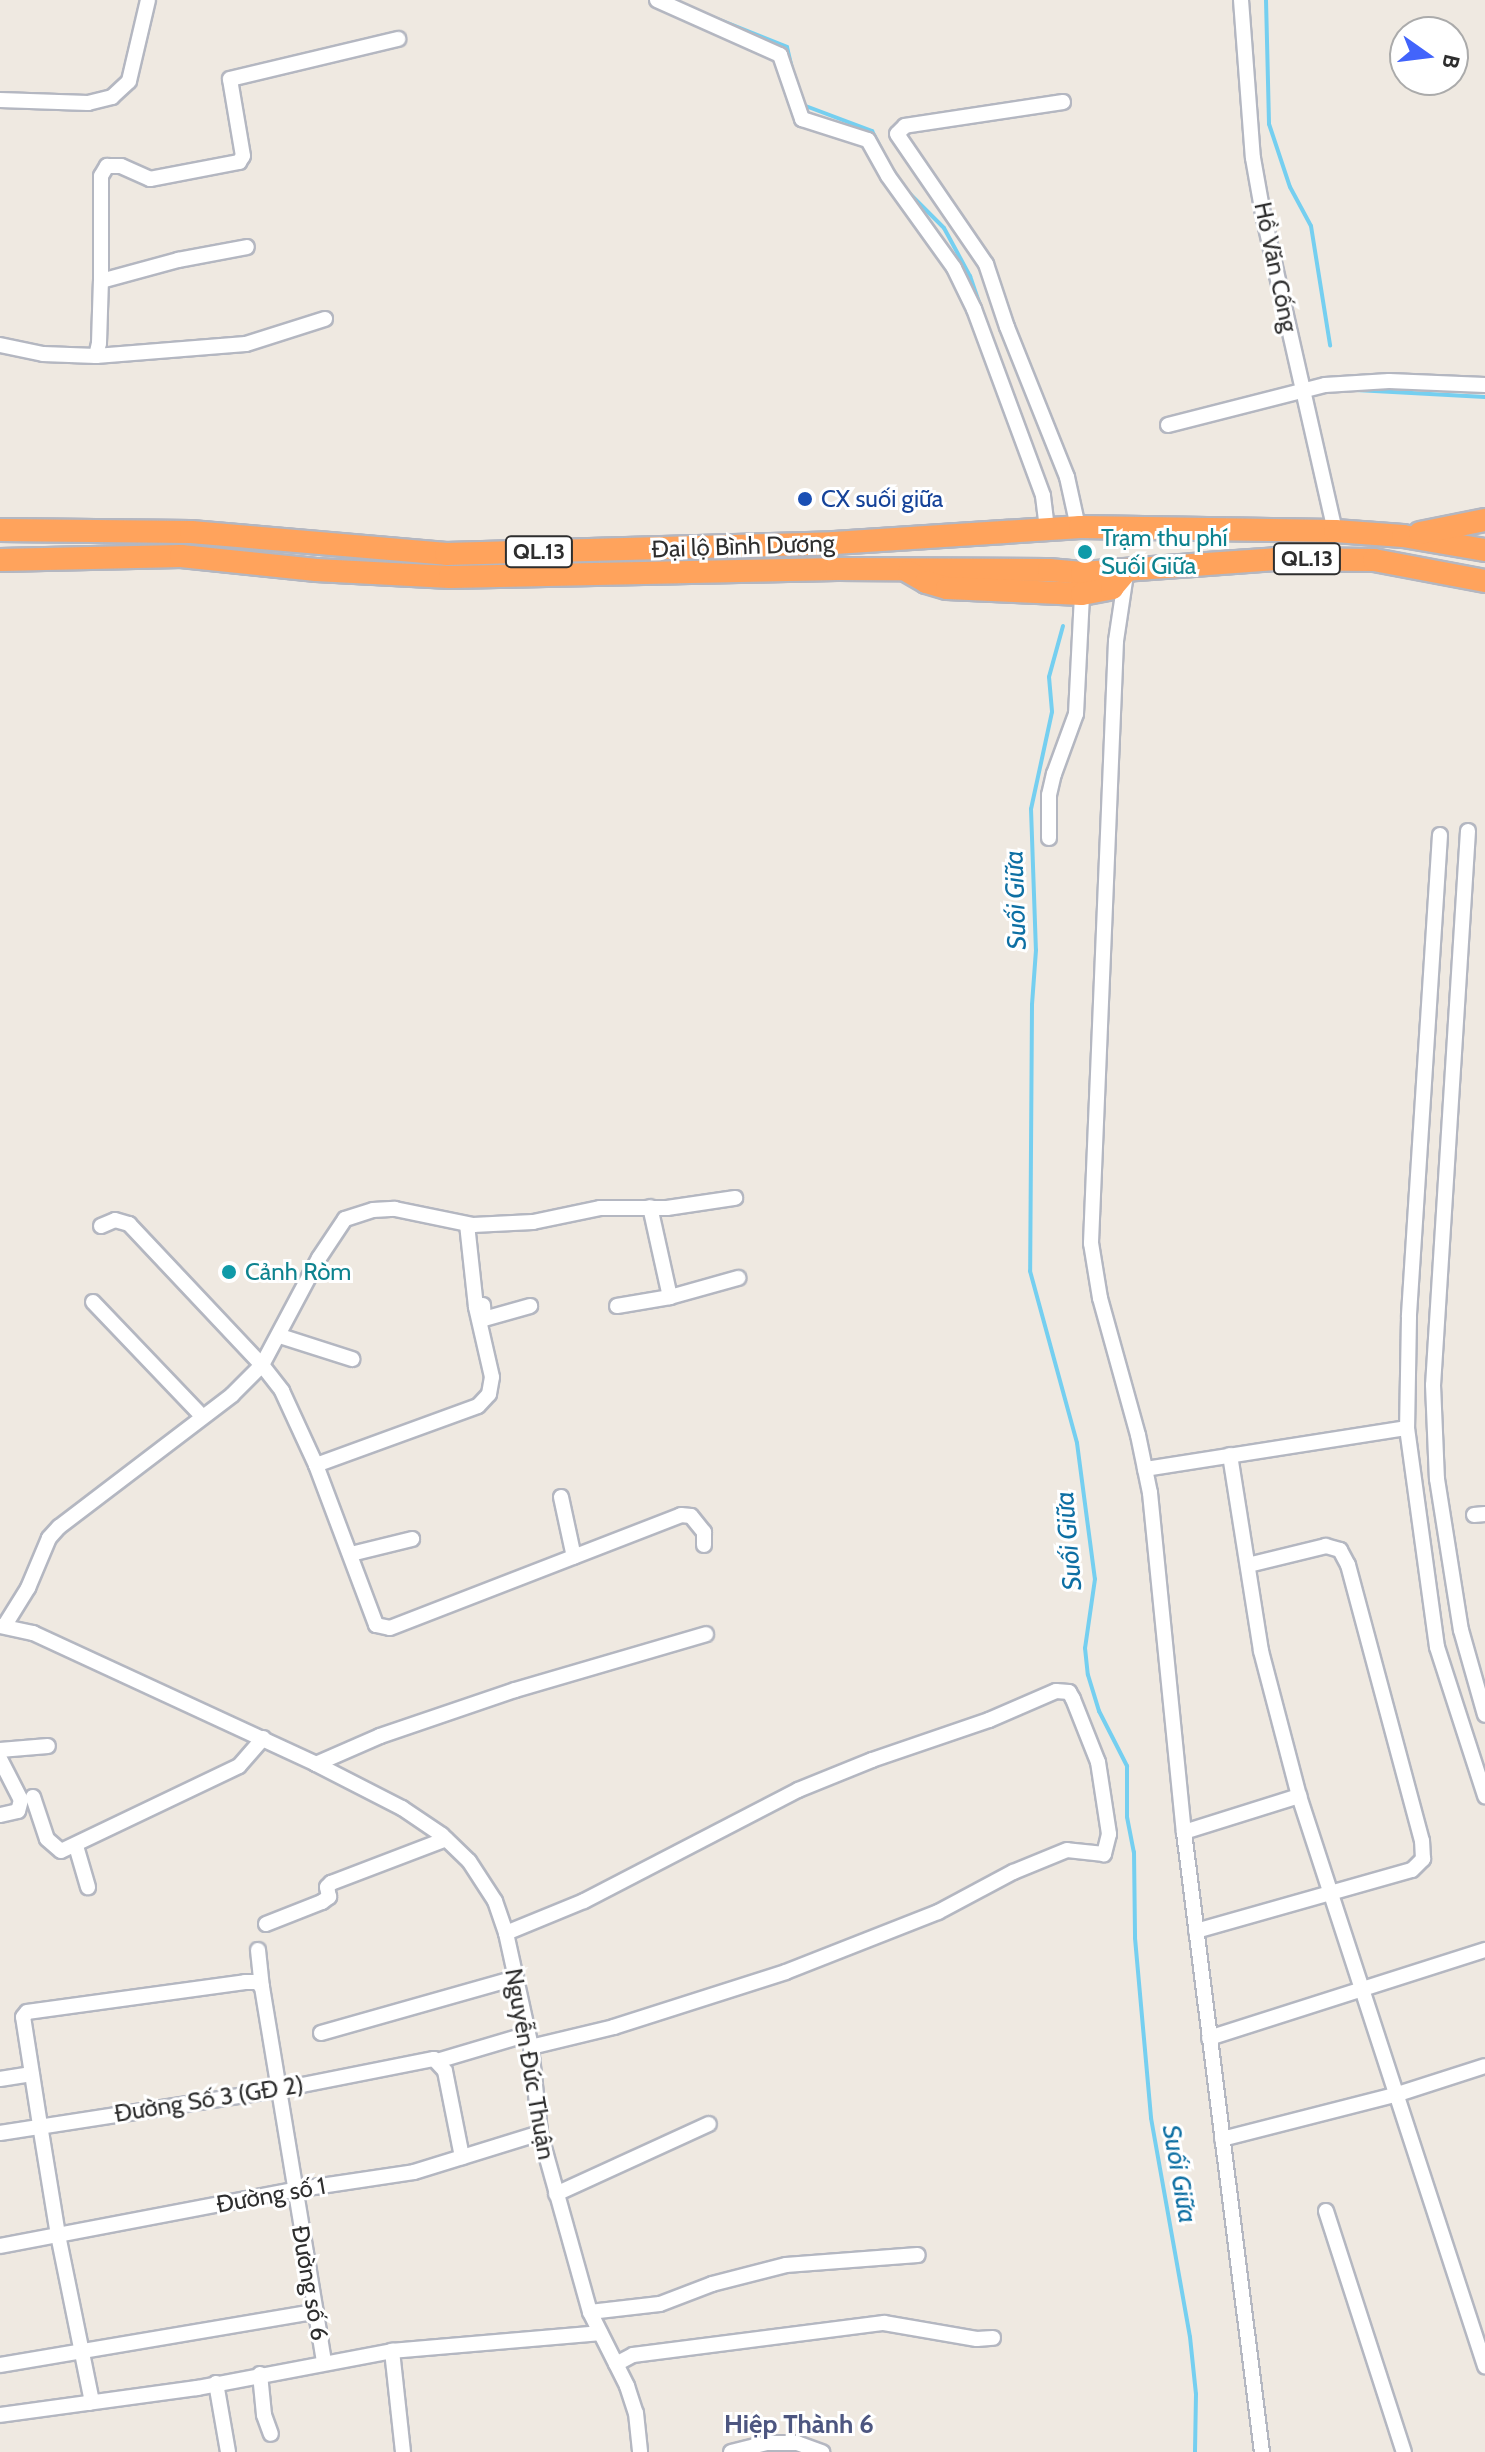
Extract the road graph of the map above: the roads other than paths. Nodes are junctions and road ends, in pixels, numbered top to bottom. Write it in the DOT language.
graph roads {
  1 [pos="148,0"];
  2 [pos="657,0"];
  3 [pos="1241,0"];
  4 [pos="398,39"];
  5 [pos="0,100"];
  6 [pos="1063,102"];
  7 [pos="931,193"];
  8 [pos="914,209"];
  9 [pos="247,247"];
  10 [pos="101,281"];
  11 [pos="325,319"];
  12 [pos="0,345"];
  13 [pos="96,356"];
  14 [pos="1485,385"];
  15 [pos="1303,391"];
  16 [pos="1168,425"];
  17 [pos="1485,520"];
  18 [pos="1077,521"];
  19 [pos="1046,523"];
  20 [pos="0,530"];
  21 [pos="1335,531"];
  22 [pos="1403,536"];
  23 [pos="1485,550"];
  24 [pos="1340,559"];
  25 [pos="0,560"];
  26 [pos="904,569"];
  27 [pos="1127,570"];
  28 [pos="1483,577"];
  29 [pos="1082,594"];
  30 [pos="1468,831"];
  31 [pos="1440,835"];
  32 [pos="1049,838"];
  33 [pos="735,1198"];
  34 [pos="650,1207"];
  35 [pos="470,1225"];
  36 [pos="101,1226"];
  37 [pos="738,1278"];
  38 [pos="670,1297"];
  39 [pos="93,1302"];
  40 [pos="530,1306"];
  41 [pos="617,1306"];
  42 [pos="280,1336"];
  43 [pos="352,1359"];
  44 [pos="262,1365"];
  45 [pos="202,1416"];
  46 [pos="1407,1428"];
  47 [pos="1230,1455"];
  48 [pos="316,1465"];
  49 [pos="1145,1469"];
  50 [pos="561,1497"];
  51 [pos="412,1539"];
  52 [pos="704,1545"];
  53 [pos="351,1554"];
  54 [pos="574,1557"];
  55 [pos="1248,1565"];
  56 [pos="2,1626"];
  57 [pos="706,1634"];
  58 [pos="1485,1715"];
  59 [pos="263,1738"];
  60 [pos="48,1746"];
  61 [pos="0,1750"];
  62 [pos="0,1759"];
  63 [pos="316,1764"];
  64 [pos="1299,1796"];
  65 [pos="1485,1796"];
  66 [pos="33,1797"];
  67 [pos="0,1815"];
  68 [pos="1184,1832"];
  69 [pos="446,1839"];
  70 [pos="76,1846"];
  71 [pos="88,1887"];
  72 [pos="1330,1890"];
  73 [pos="266,1924"];
  74 [pos="1196,1931"];
  75 [pos="506,1933"];
  76 [pos="258,1950"];
  77 [pos="1485,1950"];
  78 [pos="516,1978"];
  79 [pos="262,1987"];
  80 [pos="1365,1991"];
  81 [pos="321,2033"];
  82 [pos="1209,2038"];
  83 [pos="530,2041"];
  84 [pos="437,2061"];
  85 [pos="1485,2066"];
  86 [pos="32,2074"];
  87 [pos="0,2079"];
  88 [pos="277,2090"];
  89 [pos="1398,2094"];
  90 [pos="709,2124"];
  91 [pos="40,2125"];
  92 [pos="0,2133"];
  93 [pos="540,2133"];
  94 [pos="1222,2139"];
  95 [pos="462,2157"];
  96 [pos="294,2190"];
  97 [pos="556,2194"];
  98 [pos="1326,2211"];
  99 [pos="58,2235"];
  100 [pos="0,2246"];
  101 [pos="918,2255"];
  102 [pos="315,2312"];
  103 [pos="590,2312"];
  104 [pos="600,2333"];
  105 [pos="993,2338"];
  106 [pos="81,2350"];
  107 [pos="392,2351"];
  108 [pos="324,2361"];
  109 [pos="616,2364"];
  110 [pos="0,2365"];
  111 [pos="1485,2366"];
  112 [pos="260,2374"];
  113 [pos="216,2383"];
  114 [pos="89,2403"];
  115 [pos="0,2415"];
  116 [pos="271,2434"];
  117 [pos="751,2449"];
  118 [pos="228,2452"];
  119 [pos="403,2452"];
  120 [pos="640,2452"];
  121 [pos="731,2452"];
  122 [pos="822,2452"];
  123 [pos="1262,2452"];
  124 [pos="1404,2452"];
  1 -- 5 [label="street"];
  2 -- 8 [label="street"];
  3 -- 15 [label="street, Hồ Văn Cống"];
  4 -- 10 [label="street"];
  6 -- 7 [label="street"];
  7 -- 8 [label="street"];
  7 -- 18 [label="street"];
  8 -- 19 [label="street"];
  9 -- 10 [label="street"];
  10 -- 13 [label="street"];
  11 -- 13 [label="street"];
  12 -- 13 [label="street"];
  14 -- 15 [label="street"];
  15 -- 16 [label="street"];
  15 -- 21 [label="street, Hồ Văn Cống"];
  17 -- 22 [label="highway"];
  18 -- 19 [label="highway, Đại lộ Bình Dương / QL.13"];
  18 -- 21 [label="highway, Đại lộ Bình Dương / QL.13"];
  19 -- 20 [label="highway, Đại lộ Bình Dương / QL.13"];
  21 -- 22 [label="highway, Đại lộ Bình Dương / QL.13"];
  21 -- 24 [label="highway"];
  22 -- 23 [label="highway, Đại lộ Bình Dương / QL.13"];
  24 -- 27 [label="highway, Đại lộ Bình Dương / QL.13"];
  24 -- 28 [label="highway, Đại lộ Bình Dương / QL.13"];
  25 -- 26 [label="highway, Đại lộ Bình Dương / QL.13"];
  26 -- 27 [label="highway, Đại lộ Bình Dương / QL.13"];
  26 -- 29 [label="highway"];
  27 -- 29 [label="highway"];
  27 -- 49 [label="street"];
  29 -- 32 [label="street"];
  30 -- 58 [label="street"];
  31 -- 46 [label="street"];
  33 -- 34 [label="street"];
  34 -- 35 [label="street"];
  34 -- 38 [label="street"];
  35 -- 40 [label="street"];
  35 -- 42 [label="street"];
  35 -- 48 [label="street"];
  36 -- 44 [label="street"];
  37 -- 38 [label="street"];
  38 -- 41 [label="street"];
  39 -- 45 [label="street"];
  42 -- 43 [label="street"];
  42 -- 44 [label="street"];
  44 -- 45 [label="street"];
  44 -- 48 [label="street"];
  45 -- 56 [label="street"];
  46 -- 47 [label="street"];
  46 -- 65 [label="street"];
  47 -- 49 [label="street"];
  47 -- 55 [label="street"];
  48 -- 53 [label="street"];
  49 -- 68 [label="street"];
  50 -- 54 [label="street"];
  51 -- 53 [label="street"];
  52 -- 54 [label="street"];
  53 -- 54 [label="street"];
  55 -- 64 [label="street"];
  55 -- 72 [label="street"];
  56 -- 59 [label="street, Nguyễn Đức Thuận"];
  57 -- 63 [label="street"];
  59 -- 63 [label="street, Nguyễn Đức Thuận"];
  59 -- 70 [label="street"];
  60 -- 61 [label="street"];
  62 -- 67 [label="street"];
  63 -- 69 [label="street, Nguyễn Đức Thuận"];
  64 -- 68 [label="street"];
  64 -- 72 [label="street"];
  66 -- 70 [label="street"];
  68 -- 74 [label="street"];
  69 -- 73 [label="street"];
  69 -- 75 [label="street, Nguyễn Đức Thuận"];
  70 -- 71 [label="street"];
  72 -- 74 [label="street"];
  72 -- 80 [label="street"];
  74 -- 82 [label="street"];
  75 -- 78 [label="street, Nguyễn Đức Thuận"];
  75 -- 83 [label="street, Đường Số 3 (GĐ 2)"];
  76 -- 79 [label="street, Đường số 6"];
  77 -- 80 [label="street"];
  78 -- 81 [label="street"];
  78 -- 83 [label="street, Nguyễn Đức Thuận"];
  79 -- 86 [label="street"];
  79 -- 88 [label="street, Đường số 6"];
  80 -- 82 [label="street"];
  80 -- 89 [label="street"];
  82 -- 94 [label="street"];
  83 -- 84 [label="street, Đường Số 3 (GĐ 2)"];
  83 -- 93 [label="street, Nguyễn Đức Thuận"];
  84 -- 88 [label="street, Đường Số 3 (GĐ 2)"];
  84 -- 95 [label="street"];
  85 -- 89 [label="street"];
  86 -- 87 [label="street"];
  86 -- 91 [label="street"];
  88 -- 91 [label="street, Đường Số 3 (GĐ 2)"];
  88 -- 96 [label="street, Đường số 6"];
  89 -- 94 [label="street"];
  89 -- 111 [label="street"];
  90 -- 97 [label="street"];
  91 -- 92 [label="street, Đường Số 3 (GĐ 2)"];
  91 -- 99 [label="street"];
  93 -- 95 [label="street, Đường số 1"];
  93 -- 97 [label="street, Nguyễn Đức Thuận"];
  94 -- 123 [label="street"];
  95 -- 96 [label="street, Đường số 1"];
  96 -- 99 [label="street, Đường số 1"];
  96 -- 102 [label="street, Đường số 6"];
  97 -- 103 [label="street, Nguyễn Đức Thuận"];
  98 -- 124 [label="street"];
  99 -- 100 [label="street, Đường số 1"];
  99 -- 106 [label="street"];
  101 -- 103 [label="street"];
  102 -- 106 [label="street"];
  102 -- 108 [label="street, Đường số 6"];
  103 -- 104 [label="street, Nguyễn Đức Thuận"];
  104 -- 107 [label="street"];
  104 -- 109 [label="street, Nguyễn Đức Thuận"];
  105 -- 109 [label="street"];
  106 -- 110 [label="street"];
  106 -- 114 [label="street"];
  107 -- 108 [label="street"];
  107 -- 119 [label="street"];
  108 -- 112 [label="street"];
  109 -- 120 [label="street, Nguyễn Đức Thuận"];
  112 -- 113 [label="street"];
  112 -- 116 [label="street"];
  113 -- 114 [label="street"];
  113 -- 118 [label="street"];
  114 -- 115 [label="street"];
  117 -- 121 [label="street"];
  117 -- 122 [label="street"];
}
